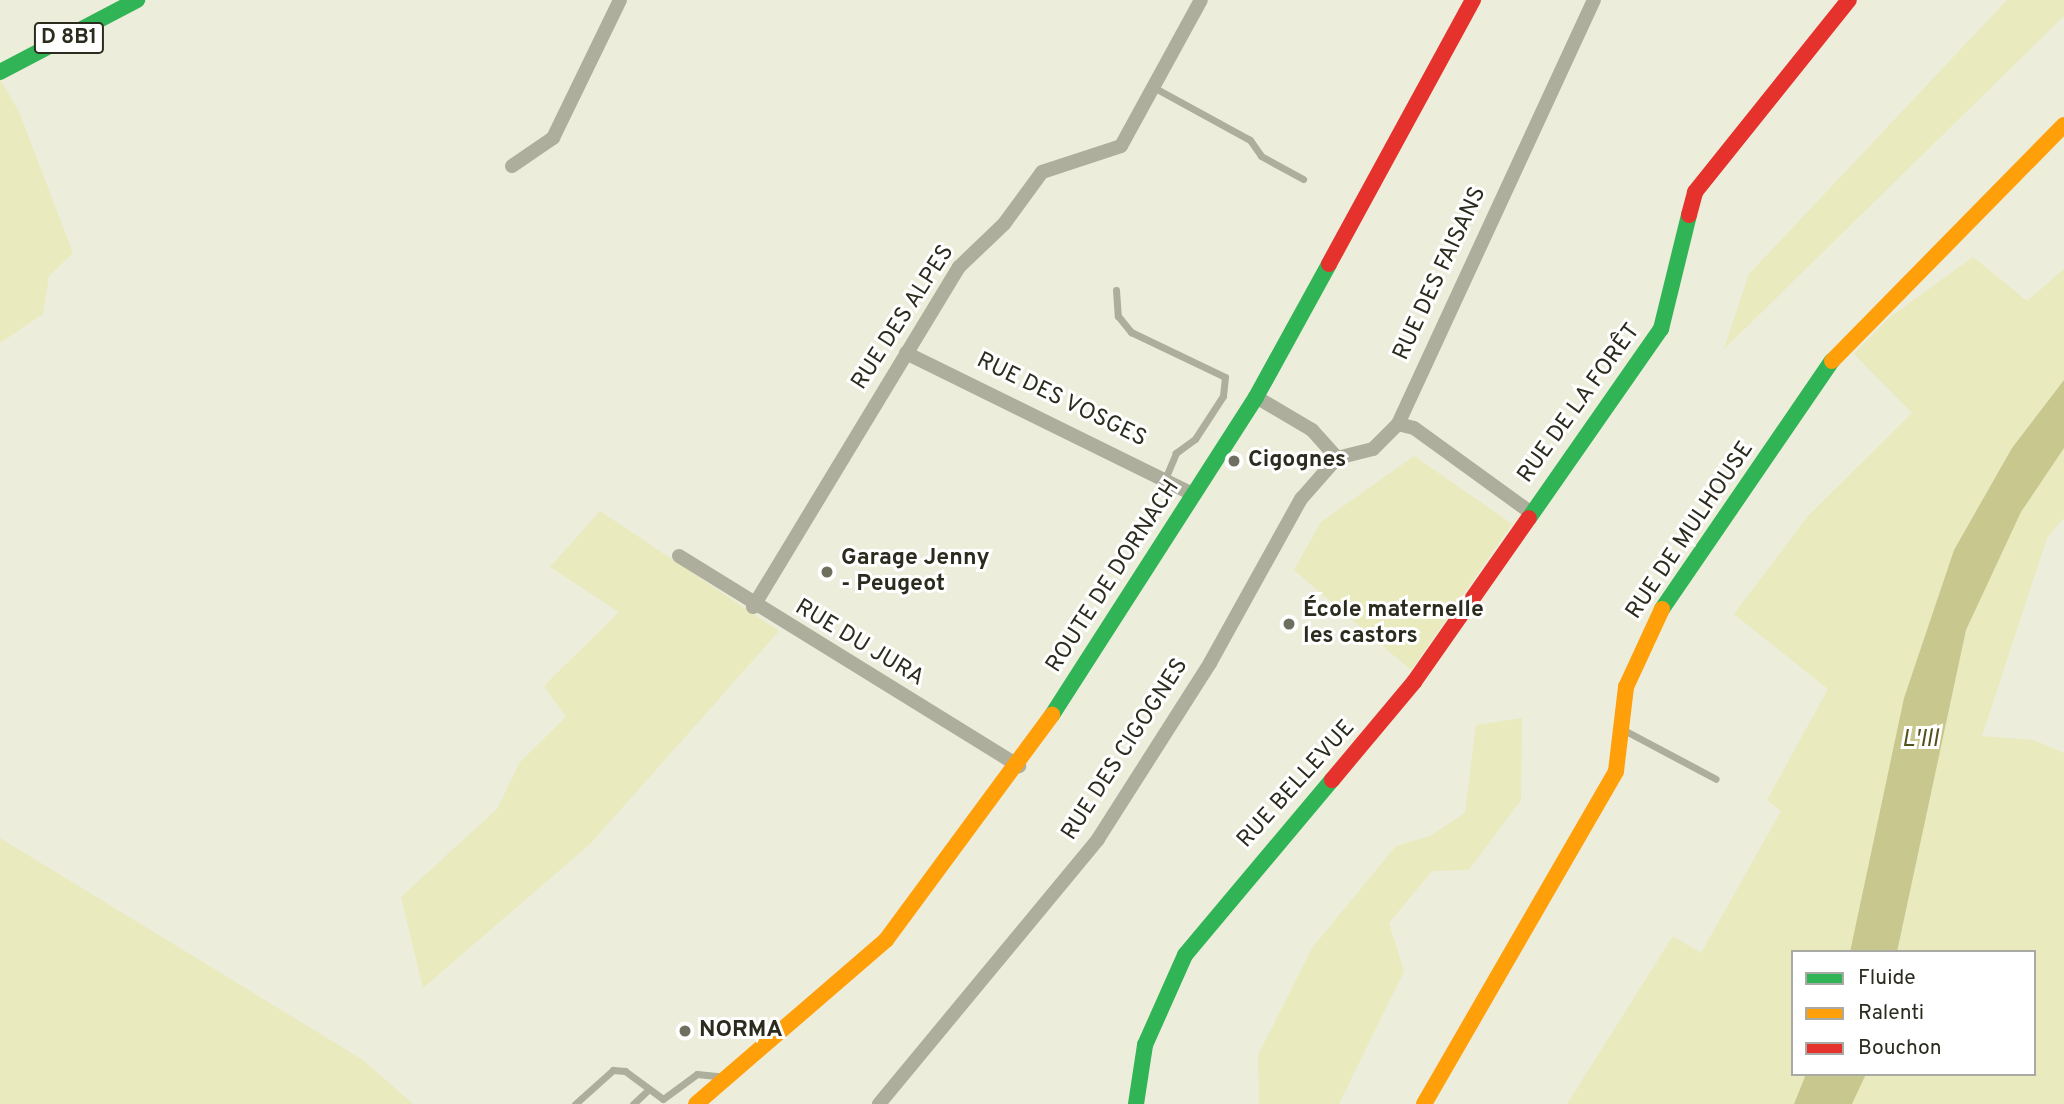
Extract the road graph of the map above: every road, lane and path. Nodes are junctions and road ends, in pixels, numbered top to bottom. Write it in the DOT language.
graph roads {
  1 [pos="137,0"];
  2 [pos="620,0"];
  3 [pos="1201,0"];
  4 [pos="1473,0"];
  5 [pos="1594,0"];
  6 [pos="1849,0"];
  7 [pos="0,72"];
  8 [pos="1155,88"];
  9 [pos="2064,125"];
  10 [pos="512,166"];
  11 [pos="1304,179"];
  12 [pos="1116,290"];
  13 [pos="906,353"];
  14 [pos="1256,397"];
  15 [pos="1398,424"];
  16 [pos="1337,458"];
  17 [pos="1166,477"];
  18 [pos="1194,495"];
  19 [pos="1530,512"];
  20 [pos="679,556"];
  21 [pos="753,607"];
  22 [pos="1622,729"];
  23 [pos="1019,766"];
  24 [pos="1716,779"];
  25 [pos="727,1077"];
  26 [pos="646,1092"];
  27 [pos="575,1104"];
  28 [pos="633,1104"];
  29 [pos="696,1104"];
  30 [pos="880,1104"];
  31 [pos="1136,1104"];
  32 [pos="1424,1104"];
  1 -- 7 [label="main road, D 8B1"];
  2 -- 10 [label="street"];
  3 -- 8 [label="street, RUE DES ALPES"];
  4 -- 14 [label="main road, ROUTE DE DORNACH"];
  5 -- 15 [label="street, RUE DES FAISANS"];
  6 -- 19 [label="main road, RUE DE LA FORÊT"];
  8 -- 11 [label="lane"];
  8 -- 13 [label="street, RUE DES ALPES"];
  9 -- 22 [label="main road, RUE DE MULHOUSE"];
  12 -- 17 [label="lane"];
  13 -- 17 [label="street, RUE DES VOSGES"];
  13 -- 21 [label="street, RUE DES ALPES"];
  14 -- 16 [label="street"];
  14 -- 18 [label="main road, ROUTE DE DORNACH"];
  15 -- 16 [label="street"];
  15 -- 19 [label="street"];
  16 -- 30 [label="street, RUE DES CIGOGNES"];
  17 -- 18 [label="street, RUE DES VOSGES"];
  18 -- 23 [label="main road, ROUTE DE DORNACH"];
  19 -- 31 [label="main road, RUE BELLEVUE"];
  20 -- 21 [label="street, RUE DU JURA"];
  21 -- 23 [label="street, RUE DU JURA"];
  22 -- 24 [label="lane"];
  22 -- 32 [label="main road, RUE DE MULHOUSE"];
  23 -- 25 [label="main road, ROUTE DE DORNACH"];
  25 -- 26 [label="lane"];
  25 -- 29 [label="main road, ROUTE DE DORNACH"];
  26 -- 27 [label="lane"];
  26 -- 28 [label="lane"];
}
